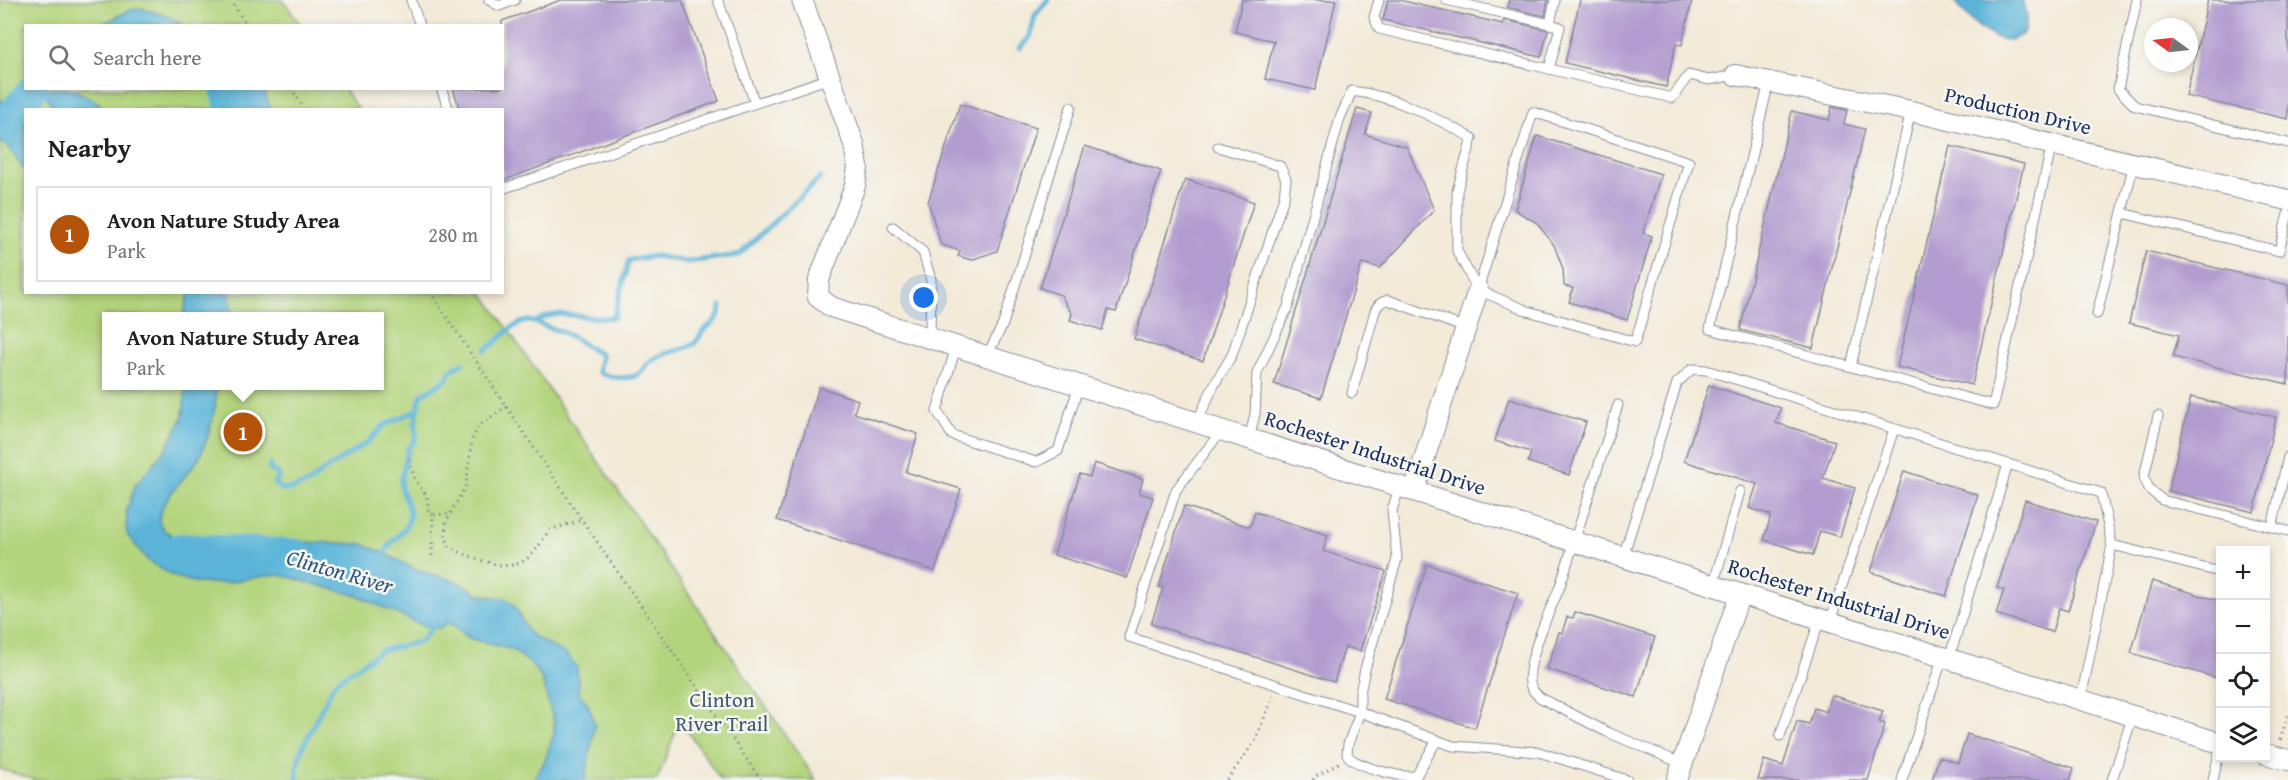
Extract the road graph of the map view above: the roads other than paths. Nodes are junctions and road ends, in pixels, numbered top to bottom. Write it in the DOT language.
graph roads {
  1 [pos="411,0"];
  2 [pos="489,0"];
  3 [pos="515,0"];
  4 [pos="718,0"];
  5 [pos="802,0"];
  6 [pos="1380,0"];
  7 [pos="1446,0"];
  8 [pos="1555,0"];
  9 [pos="2137,0"];
  10 [pos="1485,4"];
  11 [pos="419,24"];
  12 [pos="1550,24"];
  13 [pos="1549,69"];
  14 [pos="1735,75"];
  15 [pos="830,78"];
  16 [pos="1769,82"];
  17 [pos="442,90"];
  18 [pos="754,103"];
  19 [pos="1071,107"];
  20 [pos="448,108"];
  21 [pos="1911,111"];
  22 [pos="2288,143"];
  23 [pos="2052,144"];
  24 [pos="1218,147"];
  25 [pos="2134,163"];
  26 [pos="504,188"];
  27 [pos="2288,200"];
  28 [pos="2122,213"];
  29 [pos="2288,214"];
  30 [pos="893,227"];
  31 [pos="1478,290"];
  32 [pos="2097,314"];
  33 [pos="1466,328"];
  34 [pos="930,338"];
  35 [pos="956,346"];
  36 [pos="987,356"];
  37 [pos="1851,366"];
  38 [pos="1079,385"];
  39 [pos="1352,393"];
  40 [pos="1618,405"];
  41 [pos="2158,416"];
  42 [pos="1197,422"];
  43 [pos="1894,429"];
  44 [pos="1222,430"];
  45 [pos="1249,439"];
  46 [pos="2288,457"];
  47 [pos="2007,464"];
  48 [pos="1407,488"];
  49 [pos="1740,491"];
  50 [pos="2272,527"];
  51 [pos="2288,531"];
  52 [pos="1574,541"];
  53 [pos="2112,545"];
  54 [pos="1623,557"];
  55 [pos="2216,571"];
  56 [pos="1713,586"];
  57 [pos="1740,594"];
  58 [pos="1825,620"];
  59 [pos="1946,658"];
  60 [pos="2081,699"];
  61 [pos="1360,712"];
  62 [pos="2133,715"];
  63 [pos="1780,736"];
  64 [pos="1437,740"];
  65 [pos="2216,741"];
  66 [pos="2270,755"];
  67 [pos="2288,760"];
  68 [pos="2217,762"];
  69 [pos="1680,772"];
  70 [pos="1627,780"];
  71 [pos="1902,780"];
  72 [pos="2112,780"];
  73 [pos="2213,780"];
  1 -- 11 [label="lane"];
  2 -- 3 [label="lane"];
  4 -- 18 [label="lane"];
  5 -- 15 [label="street, Rochester Industrial Drive"];
  6 -- 13 [label="lane"];
  7 -- 10 [label="lane"];
  8 -- 12 [label="lane"];
  9 -- 22 [label="lane"];
  10 -- 12 [label="lane"];
  12 -- 13 [label="lane"];
  13 -- 14 [label="lane"];
  14 -- 16 [label="street, Production Drive"];
  15 -- 18 [label="lane"];
  15 -- 34 [label="street, Rochester Industrial Drive"];
  16 -- 21 [label="street, Production Drive"];
  16 -- 37 [label="lane"];
  17 -- 20 [label="lane"];
  18 -- 26 [label="lane"];
  19 -- 36 [label="lane"];
  21 -- 23 [label="street, Production Drive"];
  21 -- 37 [label="lane"];
  23 -- 25 [label="street, Production Drive"];
  23 -- 37 [label="lane"];
  24 -- 42 [label="lane"];
  25 -- 27 [label="street, Production Drive"];
  25 -- 28 [label="lane"];
  28 -- 29 [label="lane"];
  28 -- 32 [label="lane"];
  30 -- 34 [label="lane"];
  31 -- 31 [label="lane"];
  31 -- 33 [label="street"];
  31 -- 45 [label="lane"];
  33 -- 39 [label="lane"];
  33 -- 48 [label="street"];
  34 -- 35 [label="street, Rochester Industrial Drive"];
  35 -- 36 [label="street, Rochester Industrial Drive"];
  35 -- 38 [label="lane"];
  36 -- 38 [label="street, Rochester Industrial Drive"];
  38 -- 42 [label="street, Rochester Industrial Drive"];
  40 -- 52 [label="lane"];
  41 -- 50 [label="lane"];
  42 -- 44 [label="street, Rochester Industrial Drive"];
  43 -- 47 [label="lane"];
  43 -- 54 [label="lane"];
  43 -- 58 [label="lane"];
  44 -- 45 [label="street, Rochester Industrial Drive"];
  44 -- 61 [label="lane"];
  45 -- 48 [label="street, Rochester Industrial Drive"];
  46 -- 50 [label="lane"];
  47 -- 53 [label="lane"];
  47 -- 59 [label="lane"];
  48 -- 52 [label="street, Rochester Industrial Drive"];
  48 -- 61 [label="lane"];
  49 -- 56 [label="lane"];
  50 -- 51 [label="lane"];
  52 -- 54 [label="street, Rochester Industrial Drive"];
  52 -- 69 [label="lane"];
  53 -- 55 [label="lane"];
  53 -- 60 [label="lane"];
  54 -- 56 [label="street, Rochester Industrial Drive"];
  56 -- 57 [label="street, Rochester Industrial Drive"];
  57 -- 58 [label="street, Rochester Industrial Drive"];
  57 -- 69 [label="street"];
  58 -- 59 [label="street, Rochester Industrial Drive"];
  58 -- 63 [label="lane"];
  59 -- 60 [label="street, Rochester Industrial Drive"];
  59 -- 71 [label="lane"];
  60 -- 62 [label="street, Rochester Industrial Drive"];
  61 -- 64 [label="lane"];
  61 -- 64 [label="lane"];
  62 -- 65 [label="street, Rochester Industrial Drive"];
  62 -- 72 [label="lane"];
  64 -- 70 [label="lane"];
  66 -- 67 [label="street"];
  68 -- 73 [label="lane"];
}
